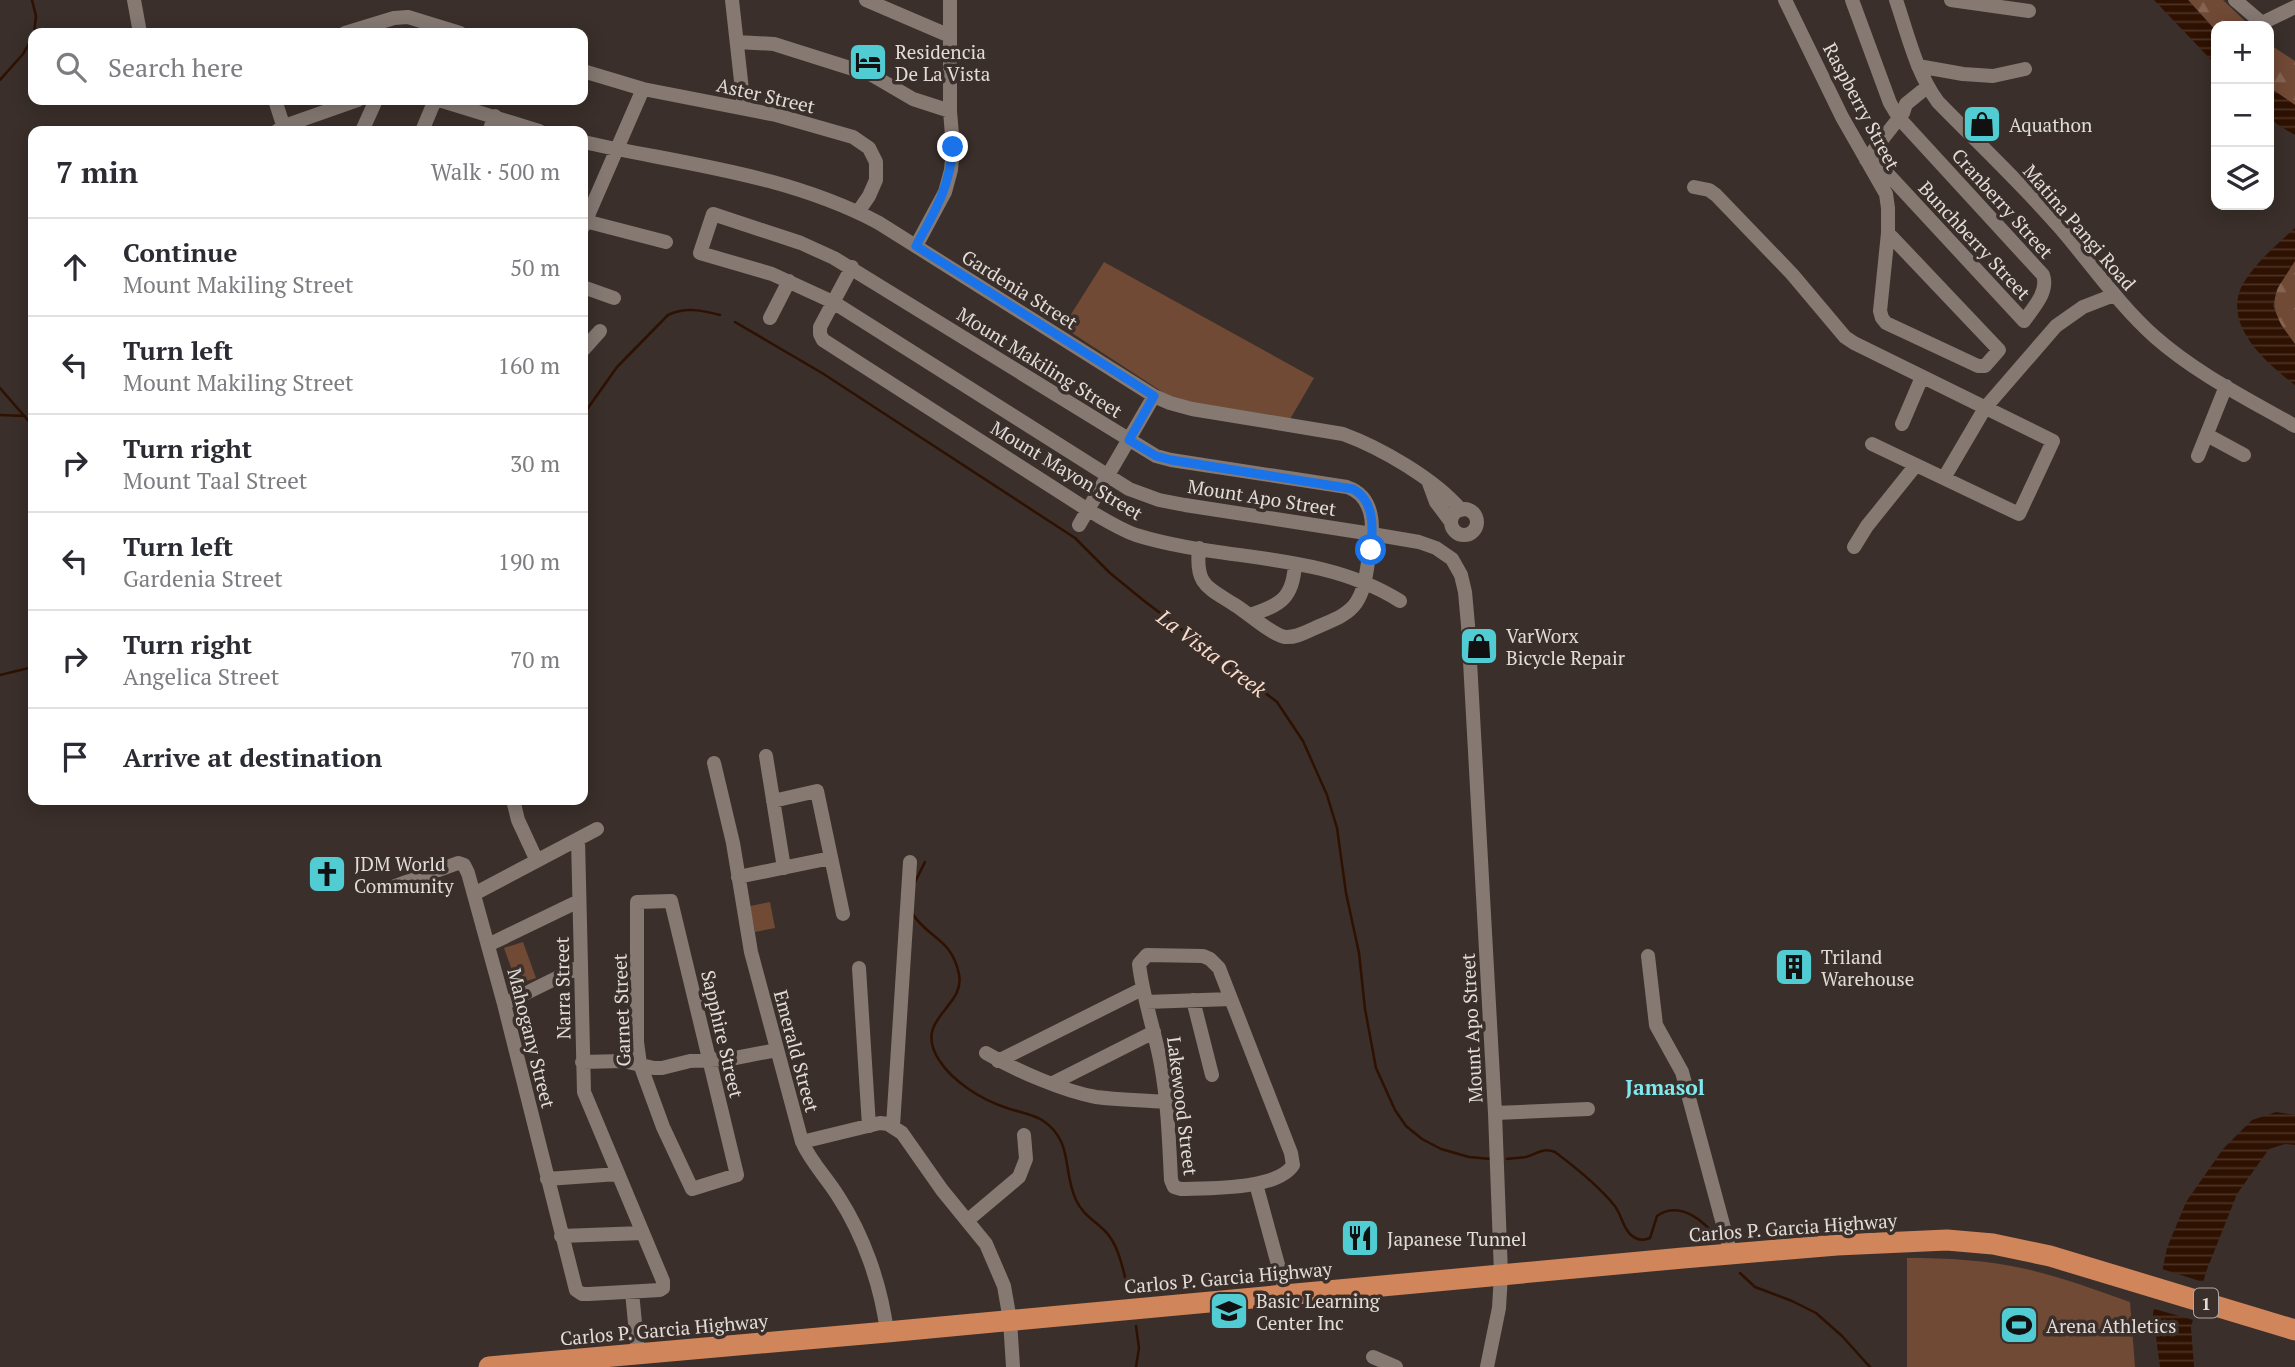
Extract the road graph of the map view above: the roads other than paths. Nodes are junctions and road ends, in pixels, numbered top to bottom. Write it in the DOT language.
graph roads {
  1 [pos="134,0"];
  2 [pos="732,0"];
  3 [pos="867,0"];
  4 [pos="950,0"];
  5 [pos="1785,0"];
  6 [pos="1853,0"];
  7 [pos="1896,0"];
  8 [pos="1951,0"];
  9 [pos="2235,0"];
  10 [pos="2295,7"];
  11 [pos="2029,11"];
  12 [pos="139,28"];
  13 [pos="361,28"];
  14 [pos="443,28"];
  15 [pos="950,36"];
  16 [pos="737,42"];
  17 [pos="1918,66"];
  18 [pos="2025,69"];
  19 [pos="588,72"];
  20 [pos="643,89"];
  21 [pos="1930,91"];
  22 [pos="276,105"];
  23 [pos="345,105"];
  24 [pos="374,105"];
  25 [pos="435,105"];
  26 [pos="454,105"];
  27 [pos="744,108"];
  28 [pos="950,111"];
  29 [pos="1901,115"];
  30 [pos="495,117"];
  31 [pos="281,126"];
  32 [pos="290,126"];
  33 [pos="364,126"];
  34 [pos="424,126"];
  35 [pos="491,126"];
  36 [pos="524,126"];
  37 [pos="588,143"];
  38 [pos="618,150"];
  39 [pos="1868,158"];
  40 [pos="1694,187"];
  41 [pos="1892,190"];
  42 [pos="858,212"];
  43 [pos="713,214"];
  44 [pos="588,215"];
  45 [pos="588,225"];
  46 [pos="1888,233"];
  47 [pos="666,242"];
  48 [pos="916,246"];
  49 [pos="852,267"];
  50 [pos="789,281"];
  51 [pos="588,288"];
  52 [pos="2114,295"];
  53 [pos="614,298"];
  54 [pos="833,302"];
  55 [pos="770,318"];
  56 [pos="2024,321"];
  57 [pos="600,331"];
  58 [pos="588,345"];
  59 [pos="1922,377"];
  60 [pos="2226,386"];
  61 [pos="1154,396"];
  62 [pos="1985,408"];
  63 [pos="1902,424"];
  64 [pos="2295,426"];
  65 [pos="2207,435"];
  66 [pos="1129,440"];
  67 [pos="1872,444"];
  68 [pos="2244,455"];
  69 [pos="2198,456"];
  70 [pos="1916,465"];
  71 [pos="1108,476"];
  72 [pos="1944,478"];
  73 [pos="1429,482"];
  74 [pos="1088,510"];
  75 [pos="1461,510"];
  76 [pos="1079,526"];
  77 [pos="1454,527"];
  78 [pos="1372,534"];
  79 [pos="1854,547"];
  80 [pos="1199,548"];
  81 [pos="1445,553"];
  82 [pos="1295,564"];
  83 [pos="1365,581"];
  84 [pos="1400,601"];
  85 [pos="1250,615"];
  86 [pos="766,756"];
  87 [pos="715,763"];
  88 [pos="773,802"];
  89 [pos="514,805"];
  90 [pos="597,829"];
  91 [pos="578,839"];
  92 [pos="831,858"];
  93 [pos="537,861"];
  94 [pos="910,862"];
  95 [pos="784,868"];
  96 [pos="738,877"];
  97 [pos="395,886"];
  98 [pos="474,894"];
  99 [pos="579,901"];
  100 [pos="671,901"];
  101 [pos="843,914"];
  102 [pos="488,945"];
  103 [pos="1648,956"];
  104 [pos="581,966"];
  105 [pos="859,968"];
  106 [pos="1144,996"];
  107 [pos="1231,999"];
  108 [pos="1193,1000"];
  109 [pos="504,1004"];
  110 [pos="1154,1032"];
  111 [pos="777,1050"];
  112 [pos="710,1060"];
  113 [pos="582,1062"];
  114 [pos="640,1064"];
  115 [pos="1212,1075"];
  116 [pos="1053,1083"];
  117 [pos="1166,1101"];
  118 [pos="1588,1109"];
  119 [pos="1495,1113"];
  120 [pos="869,1126"];
  121 [pos="893,1126"];
  122 [pos="1024,1135"];
  123 [pos="802,1142"];
  124 [pos="618,1174"];
  125 [pos="547,1179"];
  126 [pos="1256,1184"];
  127 [pos="692,1189"];
  128 [pos="968,1220"];
  129 [pos="643,1233"];
  130 [pos="561,1236"];
  131 [pos="1731,1254"];
  132 [pos="1501,1274"];
  133 [pos="632,1292"];
  134 [pos="1286,1294"];
  135 [pos="1010,1320"];
  136 [pos="2288,1328"];
  137 [pos="887,1332"];
  138 [pos="638,1354"];
  139 [pos="1373,1357"];
  140 [pos="499,1367"];
  141 [pos="1013,1367"];
  142 [pos="1396,1367"];
  143 [pos="1487,1367"];
  1 -- 12 [label="street"];
  2 -- 16 [label="street"];
  3 -- 15 [label="street"];
  4 -- 15 [label="street"];
  5 -- 39 [label="street, Raspberry Street"];
  6 -- 29 [label="street, Cranberry Street"];
  7 -- 17 [label="street, Matina Pangi Road"];
  8 -- 11 [label="street"];
  9 -- 10 [label="street"];
  13 -- 14 [label="street"];
  15 -- 28 [label="street"];
  16 -- 27 [label="street"];
  16 -- 28 [label="street"];
  17 -- 18 [label="street"];
  17 -- 21 [label="street, Matina Pangi Road"];
  19 -- 20 [label="street, Aster Street"];
  20 -- 27 [label="street, Aster Street"];
  20 -- 38 [label="street"];
  21 -- 29 [label="street"];
  21 -- 52 [label="street, Matina Pangi Road"];
  22 -- 31 [label="street"];
  23 -- 32 [label="street"];
  24 -- 33 [label="street"];
  25 -- 34 [label="street"];
  26 -- 30 [label="street"];
  27 -- 42 [label="street, Aster Street"];
  28 -- 48 [label="street"];
  29 -- 39 [label="street"];
  29 -- 56 [label="street, Cranberry Street"];
  30 -- 35 [label="street"];
  30 -- 36 [label="street"];
  37 -- 38 [label="street, Gardenia Street"];
  38 -- 42 [label="street, Gardenia Street"];
  38 -- 44 [label="street"];
  39 -- 41 [label="street, Bunchberry Street"];
  40 -- 59 [label="street"];
  41 -- 46 [label="street, Raspberry Street"];
  41 -- 56 [label="street, Bunchberry Street"];
  42 -- 48 [label="street, Gardenia Street"];
  43 -- 49 [label="street, Mount Makiling Street"];
  43 -- 50 [label="street, Mount Apo Street"];
  45 -- 47 [label="street"];
  46 -- 46 [label="street, Raspberry Street"];
  48 -- 61 [label="street, Gardenia Street"];
  49 -- 54 [label="street"];
  49 -- 66 [label="street, Mount Makiling Street"];
  50 -- 54 [label="street, Mount Apo Street"];
  50 -- 55 [label="street"];
  51 -- 53 [label="street"];
  52 -- 60 [label="street, Matina Pangi Road"];
  52 -- 62 [label="street"];
  54 -- 71 [label="street, Mount Apo Street"];
  54 -- 74 [label="street, Mount Mayon Street"];
  57 -- 58 [label="street"];
  59 -- 62 [label="street"];
  59 -- 63 [label="street"];
  60 -- 64 [label="street, Matina Pangi Road"];
  60 -- 65 [label="street"];
  61 -- 66 [label="street"];
  61 -- 73 [label="street, Gardenia Street"];
  62 -- 72 [label="street"];
  62 -- 72 [label="street"];
  65 -- 68 [label="street"];
  65 -- 69 [label="street"];
  66 -- 71 [label="street"];
  66 -- 78 [label="street, Mount Makiling Street"];
  67 -- 70 [label="street"];
  70 -- 72 [label="street"];
  70 -- 79 [label="street"];
  71 -- 74 [label="street"];
  71 -- 78 [label="street, Mount Apo Street"];
  73 -- 75 [label="street, Gardenia Street"];
  73 -- 77 [label="street"];
  74 -- 76 [label="street"];
  74 -- 80 [label="street, Mount Mayon Street"];
  75 -- 77 [label="street"];
  75 -- 77 [label="street"];
  77 -- 81 [label="street"];
  78 -- 81 [label="street, Mount Apo Street"];
  78 -- 83 [label="street"];
  80 -- 82 [label="street, Mount Mayon Street"];
  80 -- 85 [label="street"];
  81 -- 119 [label="street, Mount Apo Street"];
  82 -- 83 [label="street, Mount Mayon Street"];
  82 -- 85 [label="street"];
  83 -- 84 [label="street, Mount Mayon Street"];
  83 -- 85 [label="street"];
  86 -- 88 [label="street"];
  87 -- 96 [label="street, Emerald Street"];
  88 -- 92 [label="street"];
  88 -- 95 [label="street"];
  89 -- 93 [label="street"];
  90 -- 91 [label="street"];
  91 -- 93 [label="street"];
  91 -- 99 [label="street, Narra Street"];
  92 -- 95 [label="street"];
  92 -- 101 [label="street"];
  93 -- 98 [label="street"];
  94 -- 121 [label="street"];
  95 -- 96 [label="street"];
  96 -- 111 [label="street, Emerald Street"];
  97 -- 98 [label="street, Mahogany Street"];
  98 -- 102 [label="street, Mahogany Street"];
  99 -- 102 [label="street"];
  99 -- 104 [label="street, Narra Street"];
  100 -- 112 [label="street, Sapphire Street"];
  100 -- 114 [label="street, Garnet Street"];
  102 -- 109 [label="street, Mahogany Street"];
  103 -- 131 [label="street"];
  104 -- 109 [label="street"];
  104 -- 113 [label="street, Narra Street"];
  105 -- 120 [label="street"];
  106 -- 107 [label="street"];
  106 -- 108 [label="street"];
  106 -- 110 [label="street, Lakewood Street"];
  106 -- 116 [label="street"];
  107 -- 108 [label="street"];
  107 -- 126 [label="street"];
  108 -- 115 [label="street"];
  109 -- 125 [label="street, Mahogany Street"];
  110 -- 116 [label="street"];
  110 -- 117 [label="street, Lakewood Street"];
  111 -- 112 [label="street"];
  111 -- 123 [label="street, Emerald Street"];
  112 -- 114 [label="street"];
  112 -- 127 [label="street, Sapphire Street"];
  113 -- 114 [label="street"];
  113 -- 124 [label="street, Narra Street"];
  114 -- 127 [label="street, Garnet Street"];
  116 -- 117 [label="street"];
  117 -- 126 [label="street, Lakewood Street"];
  118 -- 119 [label="street"];
  119 -- 132 [label="street, Mount Apo Street"];
  120 -- 121 [label="street"];
  120 -- 123 [label="street"];
  121 -- 128 [label="street"];
  122 -- 128 [label="street"];
  123 -- 137 [label="street, Emerald Street"];
  124 -- 125 [label="street"];
  124 -- 129 [label="street, Narra Street"];
  125 -- 130 [label="street, Mahogany Street"];
  126 -- 134 [label="street"];
  128 -- 135 [label="street"];
  129 -- 130 [label="street"];
  129 -- 133 [label="street, Narra Street"];
  130 -- 133 [label="street, Mahogany Street"];
  131 -- 132 [label="highway, Carlos P. Garcia Highway / 1"];
  131 -- 136 [label="highway, Carlos P. Garcia Highway / 1"];
  132 -- 134 [label="highway, Carlos P. Garcia Highway / 1"];
  132 -- 143 [label="street, Mount Apo Street"];
  133 -- 138 [label="street"];
  134 -- 135 [label="highway, Carlos P. Garcia Highway / 1"];
  135 -- 137 [label="highway, Carlos P. Garcia Highway / 1"];
  135 -- 141 [label="street"];
  137 -- 138 [label="highway, Carlos P. Garcia Highway / 1"];
  138 -- 140 [label="highway, Carlos P. Garcia Highway / 1"];
  139 -- 142 [label="street"];
}
